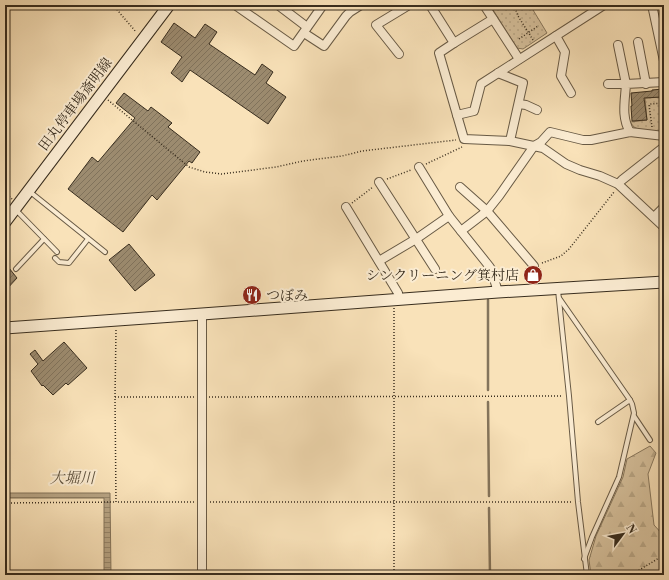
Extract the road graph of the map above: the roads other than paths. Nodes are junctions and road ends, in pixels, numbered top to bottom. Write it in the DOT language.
graph roads {
  1 [pos="169,5"];
  2 [pos="235,5"];
  3 [pos="278,5"];
  4 [pos="323,5"];
  5 [pos="362,5"];
  6 [pos="409,5"];
  7 [pos="430,5"];
  8 [pos="484,5"];
  9 [pos="604,5"];
  10 [pos="652,5"];
  11 [pos="493,19"];
  12 [pos="306,30"];
  13 [pos="556,36"];
  14 [pos="638,42"];
  15 [pos="454,43"];
  16 [pos="618,45"];
  17 [pos="398,54"];
  18 [pos="664,57"];
  19 [pos="519,59"];
  20 [pos="498,73"];
  21 [pos="664,82"];
  22 [pos="608,84"];
  23 [pos="626,84"];
  24 [pos="646,84"];
  25 [pos="571,93"];
  26 [pos="519,104"];
  27 [pos="537,110"];
  28 [pos="457,115"];
  29 [pos="630,132"];
  30 [pos="664,136"];
  31 [pos="510,141"];
  32 [pos="534,146"];
  33 [pos="664,147"];
  34 [pos="419,167"];
  35 [pos="379,182"];
  36 [pos="618,184"];
  37 [pos="460,187"];
  38 [pos="28,191"];
  39 [pos="346,207"];
  40 [pos="664,207"];
  41 [pos="15,209"];
  42 [pos="487,211"];
  43 [pos="449,216"];
  44 [pos="654,217"];
  45 [pos="5,222"];
  46 [pos="664,227"];
  47 [pos="461,231"];
  48 [pos="44,239"];
  49 [pos="88,239"];
  50 [pos="416,239"];
  51 [pos="57,252"];
  52 [pos="105,252"];
  53 [pos="55,258"];
  54 [pos="379,261"];
  55 [pos="534,266"];
  56 [pos="16,269"];
  57 [pos="435,269"];
  58 [pos="664,282"];
  59 [pos="498,292"];
  60 [pos="558,294"];
  61 [pos="396,300"];
  62 [pos="202,314"];
  63 [pos="5,328"];
  64 [pos="630,400"];
  65 [pos="634,416"];
  66 [pos="598,422"];
  67 [pos="650,440"];
  68 [pos="584,559"];
  69 [pos="202,575"];
  70 [pos="587,575"];
  1 -- 38 [label="street, 田丸停車場斎明線"];
  2 -- 12 [label="street"];
  3 -- 12 [label="street"];
  4 -- 12 [label="street"];
  5 -- 12 [label="street"];
  6 -- 17 [label="street"];
  7 -- 15 [label="street"];
  8 -- 11 [label="street"];
  9 -- 13 [label="street"];
  10 -- 18 [label="street"];
  11 -- 15 [label="street"];
  11 -- 19 [label="street"];
  13 -- 19 [label="street"];
  13 -- 25 [label="street"];
  14 -- 24 [label="street"];
  15 -- 28 [label="street"];
  16 -- 23 [label="street"];
  19 -- 20 [label="street"];
  20 -- 26 [label="street"];
  20 -- 28 [label="street"];
  21 -- 24 [label="street"];
  22 -- 23 [label="street"];
  23 -- 24 [label="street"];
  23 -- 29 [label="street"];
  26 -- 27 [label="street"];
  26 -- 31 [label="street"];
  28 -- 31 [label="street"];
  29 -- 30 [label="street"];
  29 -- 32 [label="street"];
  31 -- 32 [label="street"];
  32 -- 36 [label="street"];
  32 -- 42 [label="street"];
  33 -- 36 [label="street"];
  34 -- 43 [label="street"];
  35 -- 50 [label="street"];
  36 -- 44 [label="street"];
  37 -- 42 [label="street"];
  38 -- 41 [label="street, 田丸停車場斎明線"];
  38 -- 49 [label="lane"];
  39 -- 54 [label="street"];
  40 -- 44 [label="street"];
  41 -- 45 [label="street, 田丸停車場斎明線"];
  41 -- 48 [label="lane"];
  42 -- 47 [label="street"];
  42 -- 55 [label="street"];
  43 -- 47 [label="street"];
  43 -- 50 [label="street"];
  44 -- 46 [label="street"];
  47 -- 59 [label="street"];
  48 -- 51 [label="lane"];
  48 -- 56 [label="lane"];
  49 -- 52 [label="lane"];
  49 -- 53 [label="lane"];
  50 -- 54 [label="street"];
  50 -- 57 [label="street"];
  54 -- 61 [label="street"];
  58 -- 60 [label="street"];
  59 -- 60 [label="street"];
  59 -- 61 [label="street"];
  60 -- 64 [label="lane"];
  60 -- 68 [label="lane"];
  61 -- 62 [label="street"];
  62 -- 63 [label="street"];
  62 -- 69 [label="street"];
  64 -- 65 [label="lane"];
  64 -- 66 [label="lane"];
  65 -- 67 [label="lane"];
  65 -- 68 [label="lane"];
  68 -- 70 [label="lane"];
}
